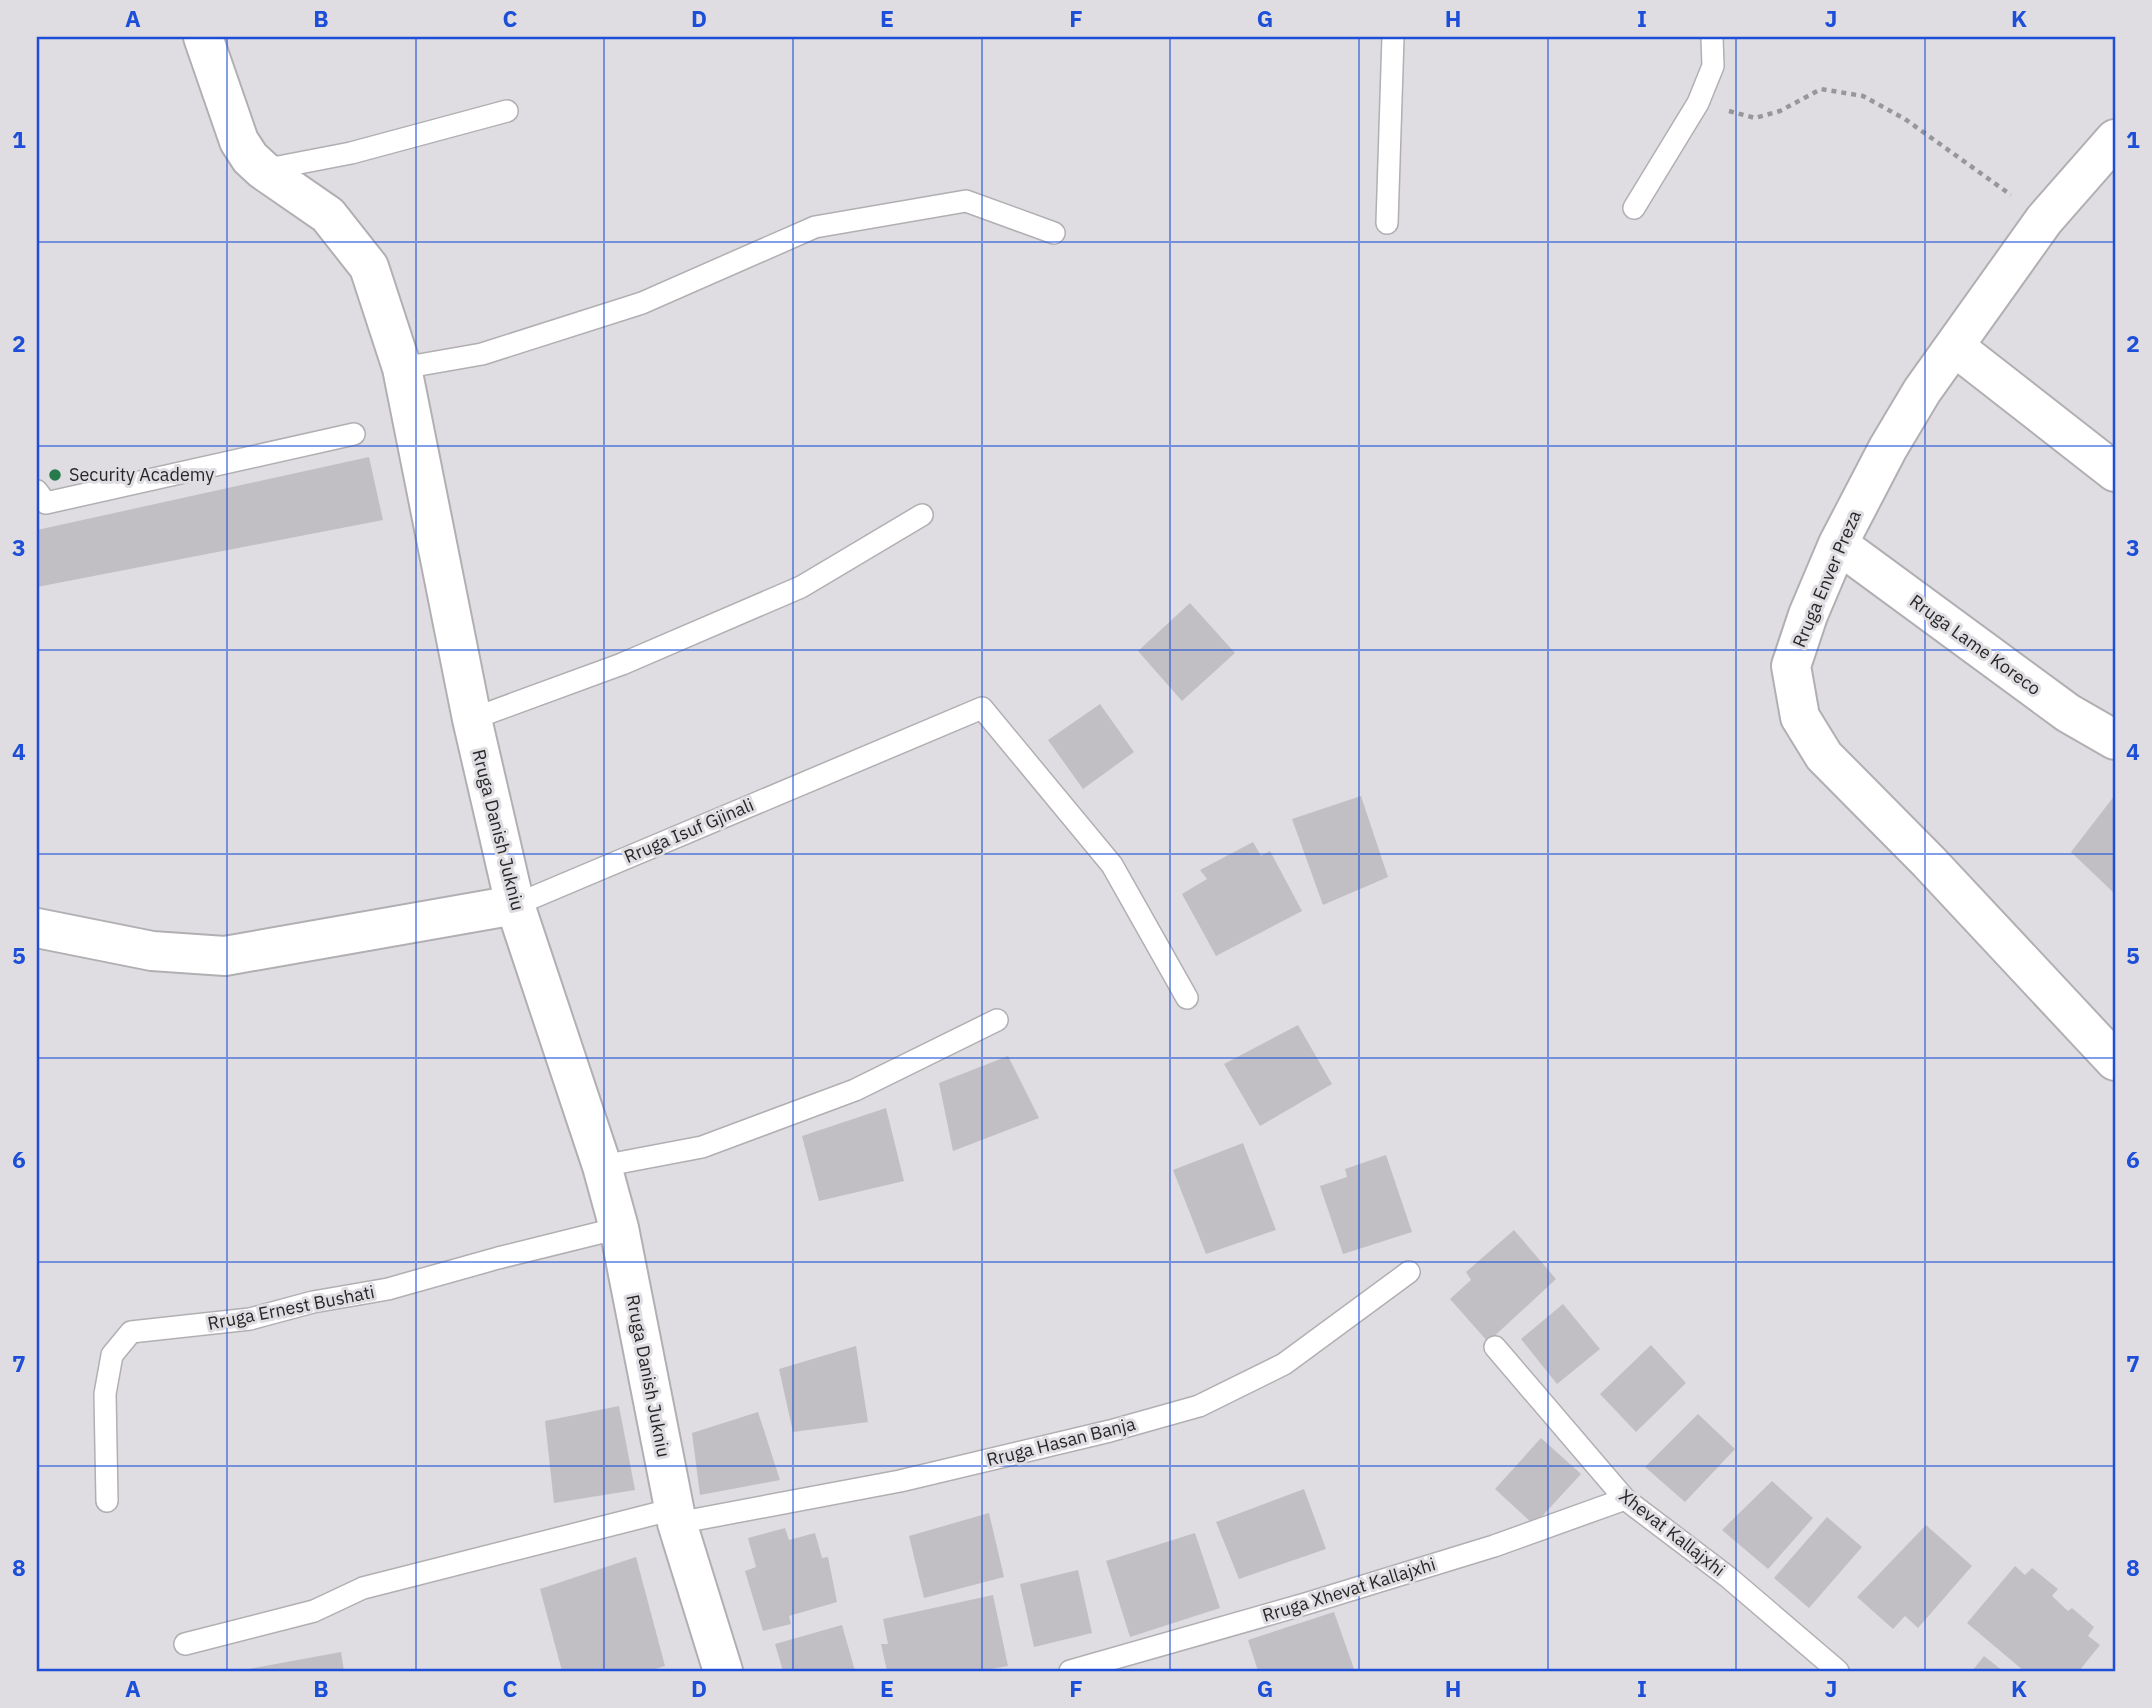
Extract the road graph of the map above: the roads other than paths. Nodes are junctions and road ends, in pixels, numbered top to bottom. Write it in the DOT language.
graph roads {
  1 [pos="203,37"];
  2 [pos="1393,37"];
  3 [pos="1712,37"];
  4 [pos="507,111"];
  5 [pos="2115,139"];
  6 [pos="263,170"];
  7 [pos="1634,208"];
  8 [pos="1387,223"];
  9 [pos="1054,233"];
  10 [pos="1955,347"];
  11 [pos="402,369"];
  12 [pos="354,434"];
  13 [pos="2115,472"];
  14 [pos="37,491"];
  15 [pos="922,515"];
  16 [pos="1838,544"];
  17 [pos="472,719"];
  18 [pos="2115,740"];
  19 [pos="515,905"];
  20 [pos="37,928"];
  21 [pos="1187,998"];
  22 [pos="997,1020"];
  23 [pos="2115,1061"];
  24 [pos="602,1166"];
  25 [pos="619,1228"];
  26 [pos="1409,1272"];
  27 [pos="1495,1347"];
  28 [pos="1625,1499"];
  29 [pos="107,1501"];
  30 [pos="676,1516"];
  31 [pos="185,1644"];
  32 [pos="723,1671"];
  33 [pos="1070,1671"];
  34 [pos="1838,1671"];
  1 -- 6 [label="street, Rruga Danish Jukniu"];
  2 -- 8 [label="lane"];
  3 -- 7 [label="lane"];
  4 -- 6 [label="lane"];
  5 -- 10 [label="street, Rruga Enver Preza"];
  6 -- 11 [label="street, Rruga Danish Jukniu"];
  9 -- 11 [label="lane"];
  10 -- 13 [label="street"];
  10 -- 16 [label="street, Rruga Enver Preza"];
  11 -- 17 [label="street, Rruga Danish Jukniu"];
  12 -- 14 [label="lane"];
  15 -- 17 [label="lane"];
  16 -- 18 [label="street, Rruga Lame Koreco"];
  16 -- 23 [label="street, Rruga Enver Preza"];
  17 -- 19 [label="street, Rruga Danish Jukniu"];
  19 -- 20 [label="street, Rruga Isuf Gjinali"];
  19 -- 21 [label="lane, Rruga Isuf Gjinali"];
  19 -- 24 [label="street, Rruga Danish Jukniu"];
  22 -- 24 [label="lane"];
  24 -- 25 [label="street, Rruga Danish Jukniu"];
  25 -- 29 [label="lane, Rruga Ernest Bushati"];
  25 -- 30 [label="street, Rruga Danish Jukniu"];
  26 -- 30 [label="lane, Rruga Hasan Banja"];
  27 -- 28 [label="lane, Xhevat Kallajxhi"];
  28 -- 33 [label="lane, Rruga Xhevat Kallajxhi"];
  28 -- 34 [label="lane, Xhevat Kallajxhi"];
  30 -- 31 [label="lane, Rruga Hasan Banja"];
  30 -- 32 [label="street, Rruga Danish Jukniu"];
}
